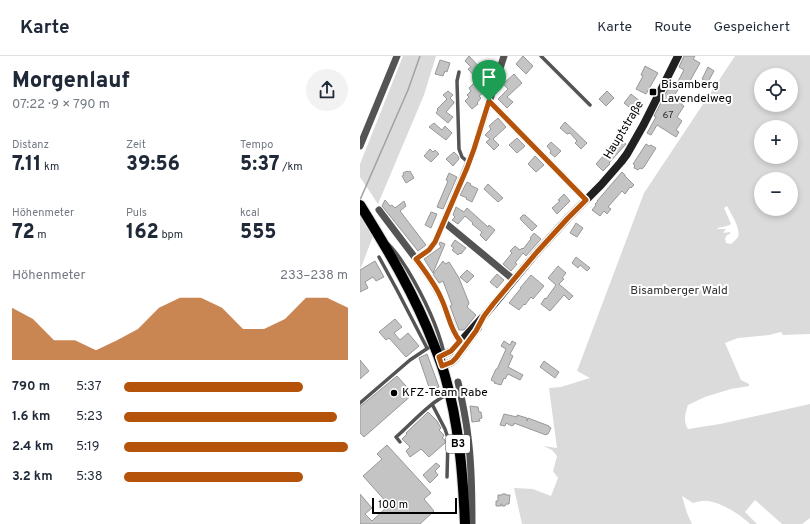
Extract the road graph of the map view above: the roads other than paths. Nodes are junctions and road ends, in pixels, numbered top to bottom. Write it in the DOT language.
graph roads {
  1 [pos="397,56"];
  2 [pos="504,56"];
  3 [pos="541,56"];
  4 [pos="678,56"];
  5 [pos="459,72"];
  6 [pos="489,101"];
  7 [pos="590,105"];
  8 [pos="360,146"];
  9 [pos="469,163"];
  10 [pos="586,200"];
  11 [pos="360,205"];
  12 [pos="379,210"];
  13 [pos="444,222"];
  14 [pos="382,240"];
  15 [pos="379,258"];
  16 [pos="416,259"];
  17 [pos="514,280"];
  18 [pos="484,316"];
  19 [pos="460,341"];
  20 [pos="431,347"];
  21 [pos="442,359"];
  22 [pos="458,382"];
  23 [pos="450,394"];
  24 [pos="360,403"];
  25 [pos="432,404"];
  26 [pos="456,424"];
  27 [pos="467,425"];
  28 [pos="400,442"];
  29 [pos="447,477"];
  30 [pos="465,524"];
  31 [pos="472,524"];
  1 -- 8 [label="street"];
  2 -- 6 [label="street"];
  3 -- 7 [label="lane"];
  4 -- 10 [label="main road, Hauptstraße"];
  5 -- 9 [label="lane"];
  6 -- 9 [label="street"];
  6 -- 10 [label="street"];
  9 -- 13 [label="street"];
  10 -- 17 [label="main road, Hauptstraße"];
  11 -- 14 [label="main road, B3"];
  12 -- 16 [label="street"];
  13 -- 16 [label="street"];
  13 -- 17 [label="street"];
  14 -- 20 [label="main road, B3"];
  14 -- 21 [label="lane"];
  15 -- 20 [label="lane"];
  16 -- 19 [label="street"];
  17 -- 18 [label="main road, Hauptstraße"];
  18 -- 19 [label="main road, Hauptstraße"];
  18 -- 21 [label="main road, Hauptstraße"];
  19 -- 21 [label="main road, Hauptstraße"];
  20 -- 21 [label="main road, B3"];
  20 -- 24 [label="lane"];
  21 -- 23 [label="main road, B3"];
  22 -- 27 [label="street"];
  23 -- 25 [label="lane"];
  23 -- 26 [label="main road, B3"];
  25 -- 28 [label="lane"];
  25 -- 29 [label="lane"];
  26 -- 27 [label="street"];
  26 -- 30 [label="main road, B3"];
  27 -- 31 [label="street"];
}
